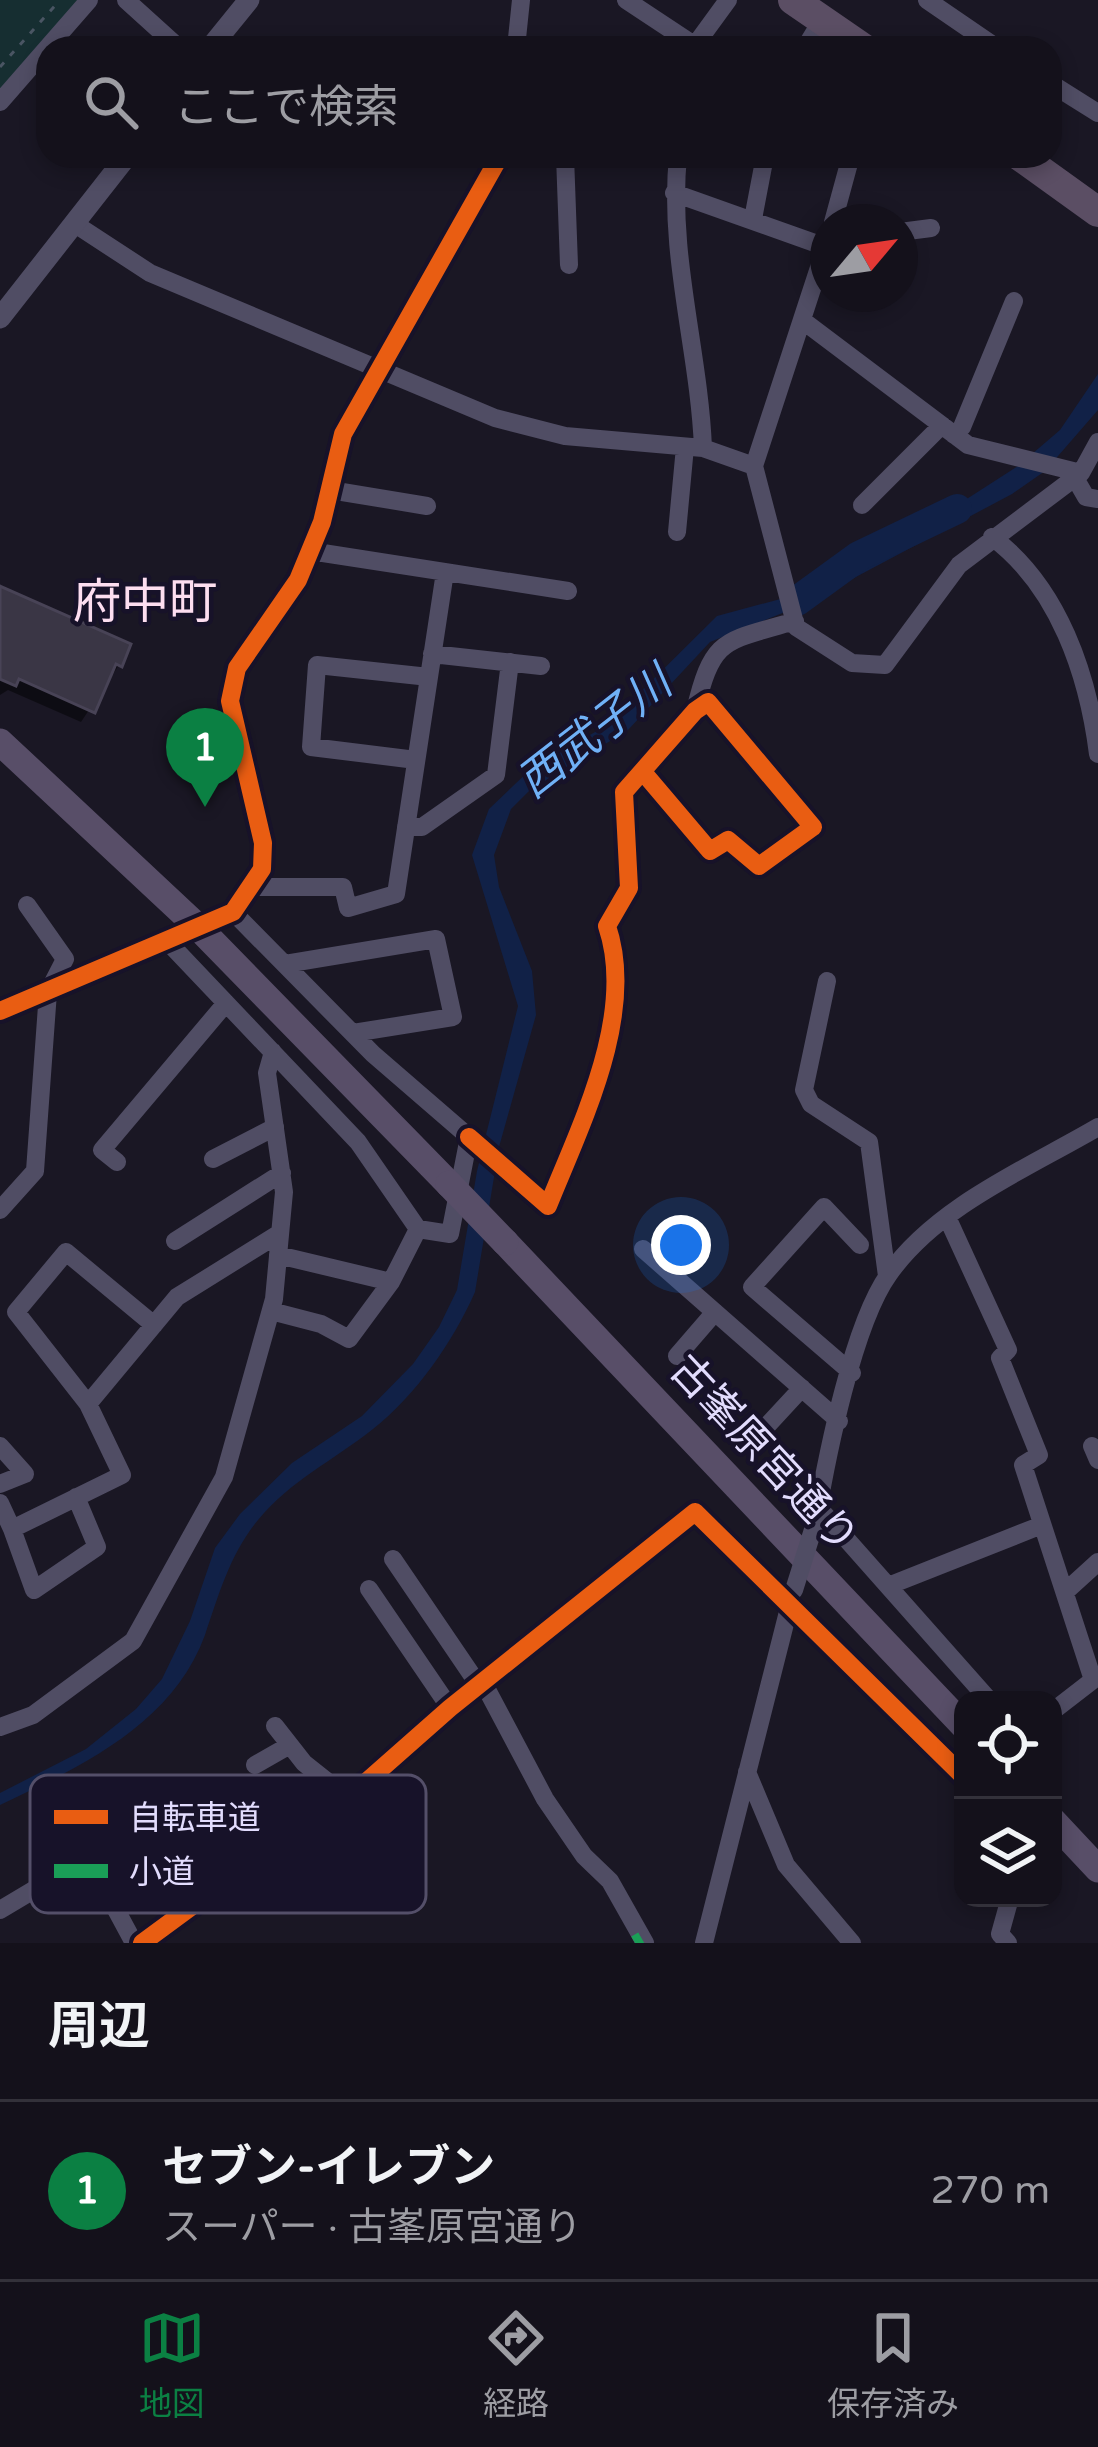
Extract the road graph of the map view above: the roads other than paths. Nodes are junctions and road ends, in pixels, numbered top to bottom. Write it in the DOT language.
graph roads {
  1 [pos="89,0"];
  2 [pos="126,0"];
  3 [pos="249,0"];
  4 [pos="521,0"];
  5 [pos="626,0"];
  6 [pos="728,0"];
  7 [pos="793,0"];
  8 [pos="927,0"];
  9 [pos="822,20"];
  10 [pos="58,36"];
  11 [pos="166,36"];
  12 [pos="220,36"];
  13 [pos="517,36"];
  14 [pos="677,36"];
  15 [pos="701,36"];
  16 [pos="812,36"];
  17 [pos="845,36"];
  18 [pos="980,36"];
  19 [pos="36,61"];
  20 [pos="1062,90"];
  21 [pos="0,102"];
  22 [pos="1098,113"];
  23 [pos="118,168"];
  24 [pos="493,168"];
  25 [pos="565,168"];
  26 [pos="677,168"];
  27 [pos="763,168"];
  28 [pos="848,168"];
  29 [pos="1037,168"];
  30 [pos="674,193"];
  31 [pos="838,204"];
  32 [pos="1098,212"];
  33 [pos="753,219"];
  34 [pos="75,224"];
  35 [pos="931,228"];
  36 [pos="918,230"];
  37 [pos="810,238"];
  38 [pos="569,266"];
  39 [pos="810,296"];
  40 [pos="1014,301"];
  41 [pos="0,318"];
  42 [pos="802,320"];
  43 [pos="382,369"];
  44 [pos="948,430"];
  45 [pos="1098,442"];
  46 [pos="694,447"];
  47 [pos="754,466"];
  48 [pos="1078,476"];
  49 [pos="330,490"];
  50 [pos="1098,499"];
  51 [pos="862,505"];
  52 [pos="427,506"];
  53 [pos="677,532"];
  54 [pos="992,537"];
  55 [pos="310,551"];
  56 [pos="445,572"];
  57 [pos="568,591"];
  58 [pos="795,620"];
  59 [pos="432,654"];
  60 [pos="510,662"];
  61 [pos="541,666"];
  62 [pos="429,677"];
  63 [pos="1094,693"];
  64 [pos="695,712"];
  65 [pos="0,742"];
  66 [pos="1098,754"];
  67 [pos="416,760"];
  68 [pos="643,772"];
  69 [pos="406,827"];
  70 [pos="253,887"];
  71 [pos="27,905"];
  72 [pos="233,911"];
  73 [pos="198,927"];
  74 [pos="167,942"];
  75 [pos="285,964"];
  76 [pos="826,981"];
  77 [pos="48,992"];
  78 [pos="226,1003"];
  79 [pos="0,1011"];
  80 [pos="353,1033"];
  81 [pos="273,1052"];
  82 [pos="275,1126"];
  83 [pos="1098,1126"];
  84 [pos="469,1136"];
  85 [pos="213,1159"];
  86 [pos="117,1162"];
  87 [pos="282,1173"];
  88 [pos="0,1210"];
  89 [pos="947,1216"];
  90 [pos="418,1229"];
  91 [pos="280,1233"];
  92 [pos="175,1241"];
  93 [pos="860,1245"];
  94 [pos="643,1249"];
  95 [pos="278,1256"];
  96 [pos="887,1276"];
  97 [pos="391,1282"];
  98 [pos="271,1311"];
  99 [pos="716,1312"];
  100 [pos="154,1324"];
  101 [pos="676,1355"];
  102 [pos="851,1372"];
  103 [pos="802,1388"];
  104 [pos="88,1404"];
  105 [pos="838,1420"];
  106 [pos="752,1442"];
  107 [pos="0,1446"];
  108 [pos="0,1484"];
  109 [pos="76,1497"];
  110 [pos="0,1503"];
  111 [pos="817,1513"];
  112 [pos="1042,1525"];
  113 [pos="12,1529"];
  114 [pos="393,1559"];
  115 [pos="1098,1562"];
  116 [pos="888,1586"];
  117 [pos="369,1589"];
  118 [pos="1065,1592"];
  119 [pos="792,1598"];
  120 [pos="482,1686"];
  121 [pos="981,1691"];
  122 [pos="1062,1704"];
  123 [pos="450,1708"];
  124 [pos="954,1716"];
  125 [pos="275,1726"];
  126 [pos="0,1727"];
  127 [pos="290,1744"];
  128 [pos="255,1765"];
  129 [pos="954,1767"];
  130 [pos="747,1772"];
  131 [pos="323,1775"];
  132 [pos="374,1775"];
  133 [pos="1062,1831"];
  134 [pos="1098,1869"];
  135 [pos="30,1892"];
  136 [pos="1008,1907"];
  137 [pos="0,1910"];
  138 [pos="121,1913"];
  139 [pos="197,1913"];
  140 [pos="170,1934"];
  141 [pos="138,1943"];
  142 [pos="645,1943"];
  143 [pos="704,1943"];
  144 [pos="852,1943"];
  145 [pos="1008,1943"];
  1 -- 10 [label="street"];
  2 -- 11 [label="street"];
  3 -- 12 [label="street"];
  4 -- 13 [label="street"];
  5 -- 14 [label="street"];
  6 -- 15 [label="street"];
  7 -- 9 [label="highway"];
  8 -- 18 [label="street"];
  9 -- 16 [label="street"];
  9 -- 17 [label="highway"];
  19 -- 21 [label="street"];
  20 -- 22 [label="street"];
  23 -- 34 [label="street"];
  24 -- 43 [label="street"];
  25 -- 38 [label="street"];
  26 -- 30 [label="street"];
  27 -- 33 [label="street"];
  28 -- 31 [label="street"];
  29 -- 32 [label="highway"];
  30 -- 33 [label="street"];
  30 -- 46 [label="street"];
  33 -- 37 [label="street"];
  34 -- 41 [label="street"];
  34 -- 43 [label="street"];
  35 -- 36 [label="street"];
  39 -- 42 [label="street"];
  40 -- 44 [label="street"];
  42 -- 44 [label="street"];
  42 -- 47 [label="street"];
  43 -- 46 [label="street"];
  43 -- 49 [label="street"];
  44 -- 48 [label="street"];
  44 -- 51 [label="street"];
  45 -- 48 [label="street"];
  46 -- 47 [label="street"];
  46 -- 53 [label="street"];
  47 -- 58 [label="street"];
  48 -- 50 [label="street"];
  48 -- 54 [label="street"];
  49 -- 52 [label="street"];
  49 -- 55 [label="street"];
  54 -- 58 [label="street"];
  54 -- 63 [label="street"];
  55 -- 56 [label="street"];
  55 -- 70 [label="street"];
  56 -- 57 [label="street"];
  56 -- 59 [label="street"];
  58 -- 64 [label="street"];
  59 -- 60 [label="street"];
  59 -- 62 [label="street"];
  60 -- 61 [label="street"];
  60 -- 69 [label="street"];
  62 -- 67 [label="street"];
  62 -- 67 [label="street"];
  63 -- 66 [label="street"];
  64 -- 68 [label="street"];
  64 -- 68 [label="street"];
  65 -- 73 [label="main road"];
  67 -- 69 [label="street"];
  68 -- 84 [label="street"];
  69 -- 70 [label="street"];
  70 -- 72 [label="street"];
  71 -- 77 [label="street"];
  72 -- 73 [label="street"];
  72 -- 75 [label="street"];
  73 -- 74 [label="street"];
  73 -- 124 [label="main road, 古峯原宮通り, bridge"];
  74 -- 77 [label="street"];
  74 -- 78 [label="street"];
  75 -- 80 [label="street"];
  75 -- 80 [label="street"];
  76 -- 96 [label="street"];
  77 -- 79 [label="street"];
  77 -- 88 [label="street"];
  78 -- 81 [label="street"];
  78 -- 86 [label="street"];
  80 -- 84 [label="street"];
  81 -- 82 [label="street"];
  81 -- 90 [label="street"];
  82 -- 85 [label="street"];
  82 -- 87 [label="street"];
  83 -- 89 [label="street"];
  84 -- 90 [label="street"];
  87 -- 91 [label="street"];
  87 -- 92 [label="street"];
  89 -- 96 [label="street"];
  89 -- 112 [label="street"];
  90 -- 97 [label="street"];
  91 -- 95 [label="street"];
  91 -- 100 [label="street"];
  93 -- 102 [label="street"];
  94 -- 99 [label="street"];
  95 -- 97 [label="street"];
  95 -- 98 [label="street"];
  96 -- 102 [label="street"];
  97 -- 98 [label="street"];
  98 -- 126 [label="street"];
  99 -- 101 [label="street"];
  99 -- 103 [label="street"];
  100 -- 104 [label="street"];
  100 -- 104 [label="street"];
  102 -- 105 [label="street"];
  103 -- 105 [label="street"];
  103 -- 106 [label="street"];
  104 -- 109 [label="street"];
  105 -- 111 [label="street"];
  107 -- 108 [label="street"];
  109 -- 113 [label="street"];
  109 -- 113 [label="street"];
  110 -- 113 [label="street"];
  111 -- 116 [label="street"];
  111 -- 119 [label="street, bridge"];
  112 -- 116 [label="street"];
  112 -- 118 [label="street"];
  114 -- 120 [label="street"];
  115 -- 118 [label="street"];
  116 -- 121 [label="street"];
  117 -- 123 [label="street"];
  118 -- 122 [label="street"];
  119 -- 120 [label="street"];
  119 -- 129 [label="street"];
  119 -- 130 [label="street"];
  120 -- 123 [label="street"];
  120 -- 142 [label="street"];
  123 -- 132 [label="street"];
  125 -- 127 [label="street"];
  127 -- 128 [label="street"];
  127 -- 131 [label="street"];
  130 -- 143 [label="street"];
  130 -- 144 [label="street"];
  133 -- 134 [label="main road"];
  135 -- 137 [label="street"];
  136 -- 145 [label="street"];
  138 -- 141 [label="street"];
  139 -- 140 [label="street"];
  140 -- 141 [label="street"];
}
